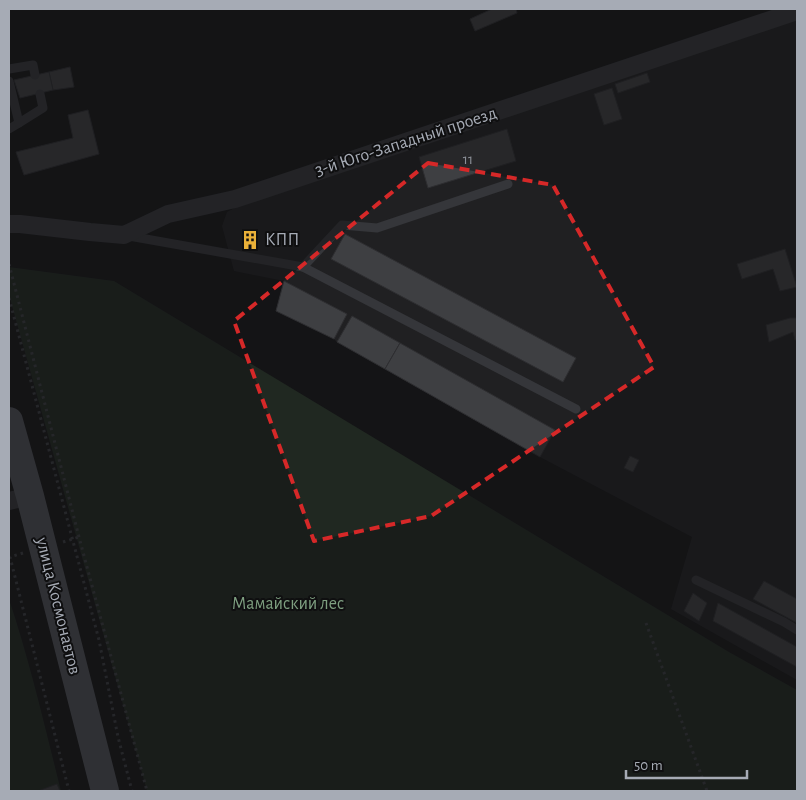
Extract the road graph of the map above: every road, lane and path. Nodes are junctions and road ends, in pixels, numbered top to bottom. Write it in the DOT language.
graph roads {
  1 [pos="797,11"];
  2 [pos="9,69"];
  3 [pos="35,75"];
  4 [pos="9,81"];
  5 [pos="40,94"];
  6 [pos="19,123"];
  7 [pos="9,129"];
  8 [pos="508,184"];
  9 [pos="9,224"];
  10 [pos="124,235"];
  11 [pos="9,264"];
  12 [pos="303,267"];
  13 [pos="9,298"];
  14 [pos="576,409"];
  15 [pos="9,421"];
  16 [pos="15,497"];
  17 [pos="79,537"];
  18 [pos="71,539"];
  19 [pos="34,550"];
  20 [pos="696,580"];
  21 [pos="646,623"];
  22 [pos="797,630"];
  23 [pos="70,791"];
  24 [pos="87,791"];
  25 [pos="105,791"];
  26 [pos="132,791"];
  27 [pos="148,791"];
  28 [pos="708,791"];
  1 -- 10 [label="street, 3-й Юго-Западный проезд"];
  2 -- 3 [label="lane"];
  4 -- 6 [label="lane"];
  5 -- 6 [label="lane"];
  6 -- 7 [label="lane"];
  8 -- 12 [label="lane"];
  9 -- 10 [label="street"];
  10 -- 12 [label="lane"];
  11 -- 17 [label="path"];
  12 -- 14 [label="lane"];
  13 -- 18 [label="path"];
  15 -- 16 [label="main road, улица Космонавтов"];
  16 -- 19 [label="main road, улица Космонавтов"];
  17 -- 18 [label="path"];
  17 -- 27 [label="path"];
  18 -- 19 [label="path"];
  18 -- 26 [label="path"];
  19 -- 23 [label="path"];
  19 -- 24 [label="main road, улица Космонавтов"];
  19 -- 25 [label="main road, улица Космонавтов"];
  20 -- 22 [label="lane"];
  21 -- 28 [label="path"];
}
